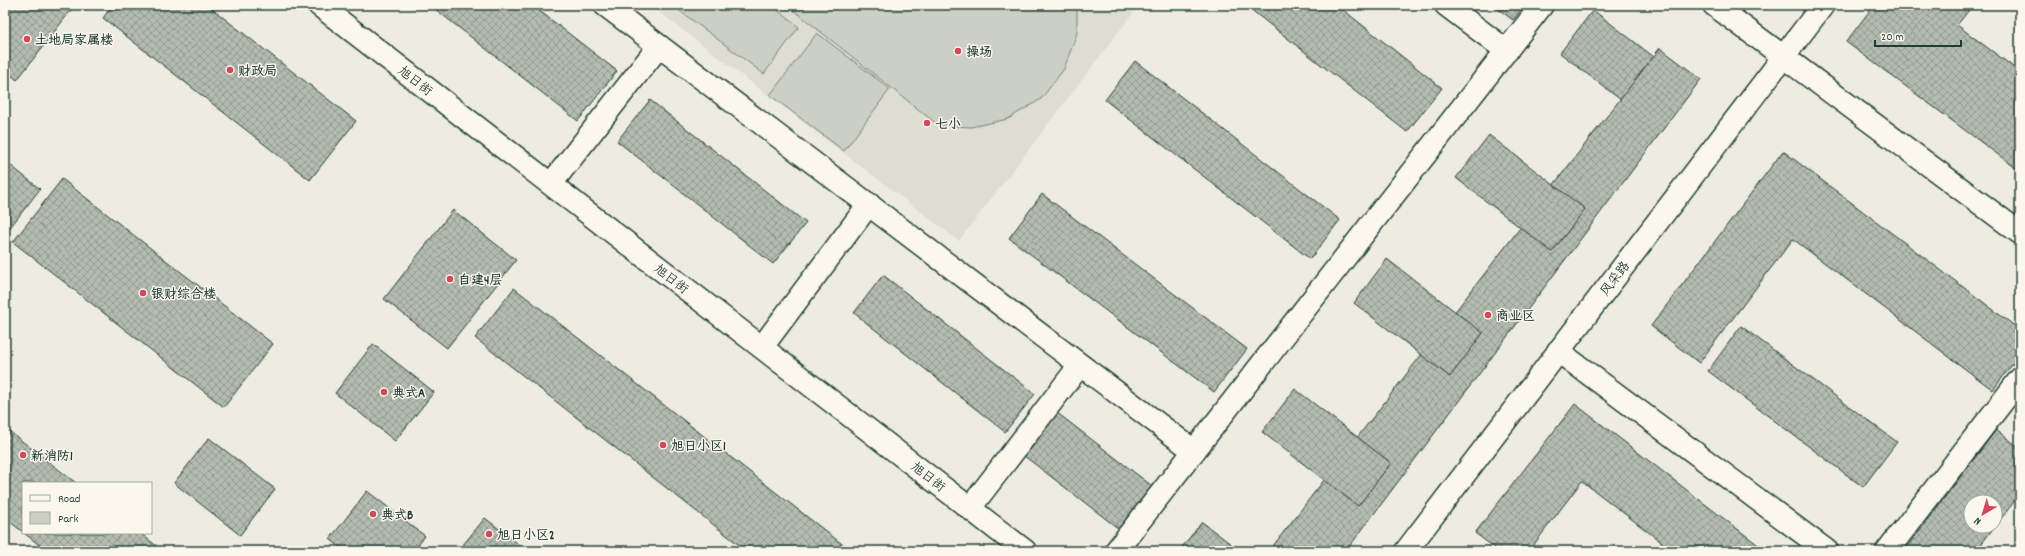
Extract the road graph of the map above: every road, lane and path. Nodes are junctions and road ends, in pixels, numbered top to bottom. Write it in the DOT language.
graph roads {
  1 [pos="319,5"];
  2 [pos="1446,5"];
  3 [pos="1542,5"];
  4 [pos="1714,5"];
  5 [pos="1823,5"];
  6 [pos="609,6"];
  7 [pos="659,46"];
  8 [pos="1506,51"];
  9 [pos="1784,56"];
  10 [pos="551,184"];
  11 [pos="869,204"];
  12 [pos="2020,233"];
  13 [pos="762,347"];
  14 [pos="1558,350"];
  15 [pos="1080,365"];
  16 [pos="2020,380"];
  17 [pos="1194,452"];
  18 [pos="970,508"];
  19 [pos="1026,551"];
  20 [pos="1116,551"];
  21 [pos="1406,551"];
  22 [pos="1827,551"];
  23 [pos="1887,551"];
  1 -- 10 [label="street, 旭日街"];
  2 -- 8 [label="street"];
  3 -- 8 [label="street"];
  4 -- 9 [label="street"];
  5 -- 9 [label="street, 风采路"];
  6 -- 7 [label="street"];
  7 -- 10 [label="street"];
  7 -- 11 [label="street"];
  8 -- 17 [label="street"];
  9 -- 12 [label="street"];
  9 -- 14 [label="street, 风采路"];
  10 -- 13 [label="street, 旭日街"];
  11 -- 13 [label="street"];
  11 -- 15 [label="street"];
  13 -- 18 [label="street, 旭日街"];
  14 -- 21 [label="street, 风采路"];
  14 -- 22 [label="street"];
  15 -- 17 [label="street"];
  15 -- 18 [label="street"];
  16 -- 23 [label="street"];
  17 -- 20 [label="street"];
  18 -- 19 [label="street, 旭日街"];
}
